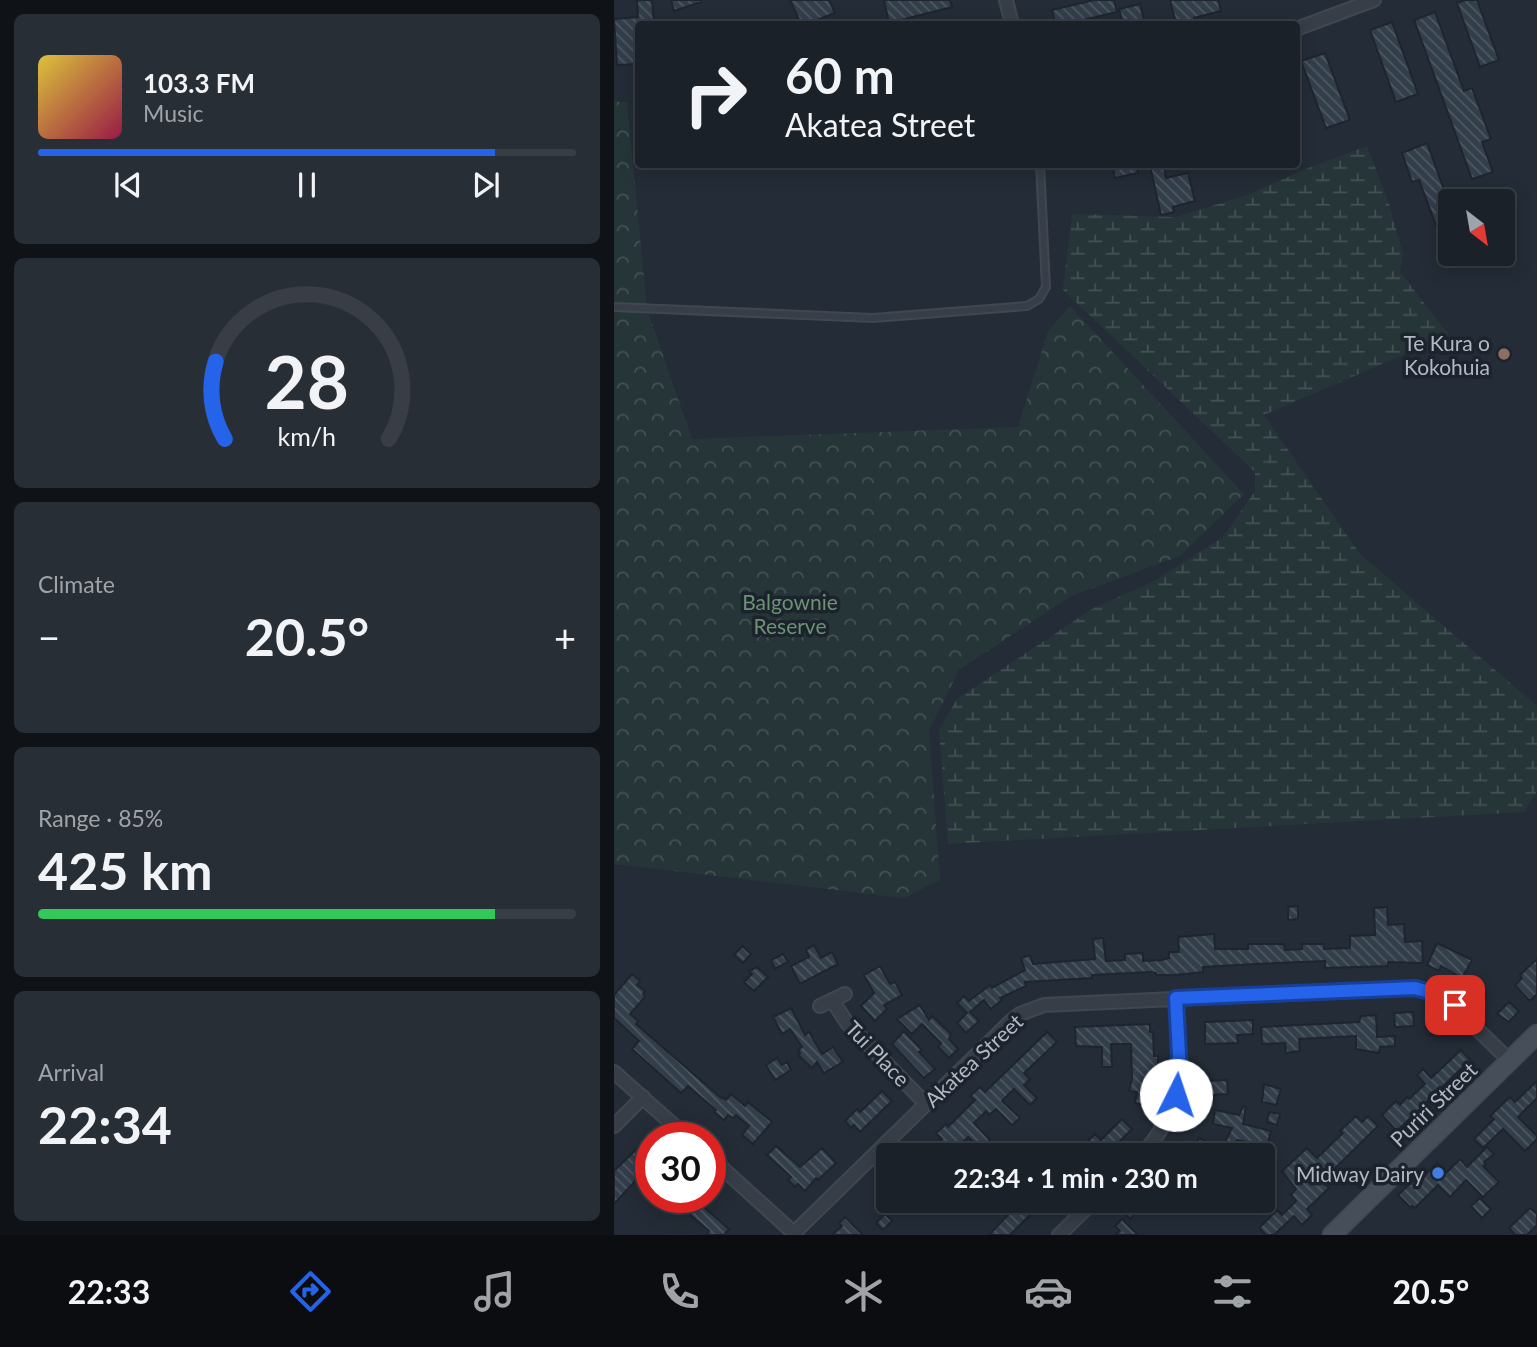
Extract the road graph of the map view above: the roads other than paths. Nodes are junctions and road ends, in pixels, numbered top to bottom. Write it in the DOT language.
graph roads {
  1 [pos="1006,0"];
  2 [pos="1374,0"];
  3 [pos="1011,21"];
  4 [pos="1300,28"];
  5 [pos="1040,168"];
  6 [pos="614,307"];
  7 [pos="845,994"];
  8 [pos="1176,998"];
  9 [pos="1537,1034"];
  10 [pos="1510,1060"];
  11 [pos="614,1072"];
  12 [pos="643,1097"];
  13 [pos="926,1104"];
  14 [pos="670,1122"];
  15 [pos="614,1126"];
  16 [pos="1152,1143"];
  17 [pos="726,1171"];
  18 [pos="1082,1213"];
  19 [pos="795,1234"];
  20 [pos="1059,1235"];
  21 [pos="1332,1235"];
  1 -- 3 [label="street"];
  2 -- 4 [label="street"];
  5 -- 6 [label="lane"];
  7 -- 13 [label="street, Tui Place"];
  8 -- 10 [label="street, Akatea Street"];
  8 -- 13 [label="street, Akatea Street"];
  8 -- 16 [label="street"];
  9 -- 10 [label="main road, Puriri Street"];
  10 -- 21 [label="main road, Puriri Street"];
  11 -- 12 [label="street"];
  12 -- 14 [label="street"];
  12 -- 15 [label="street"];
  13 -- 19 [label="street, Akatea Street"];
  17 -- 19 [label="street"];
  18 -- 20 [label="street"];
}
